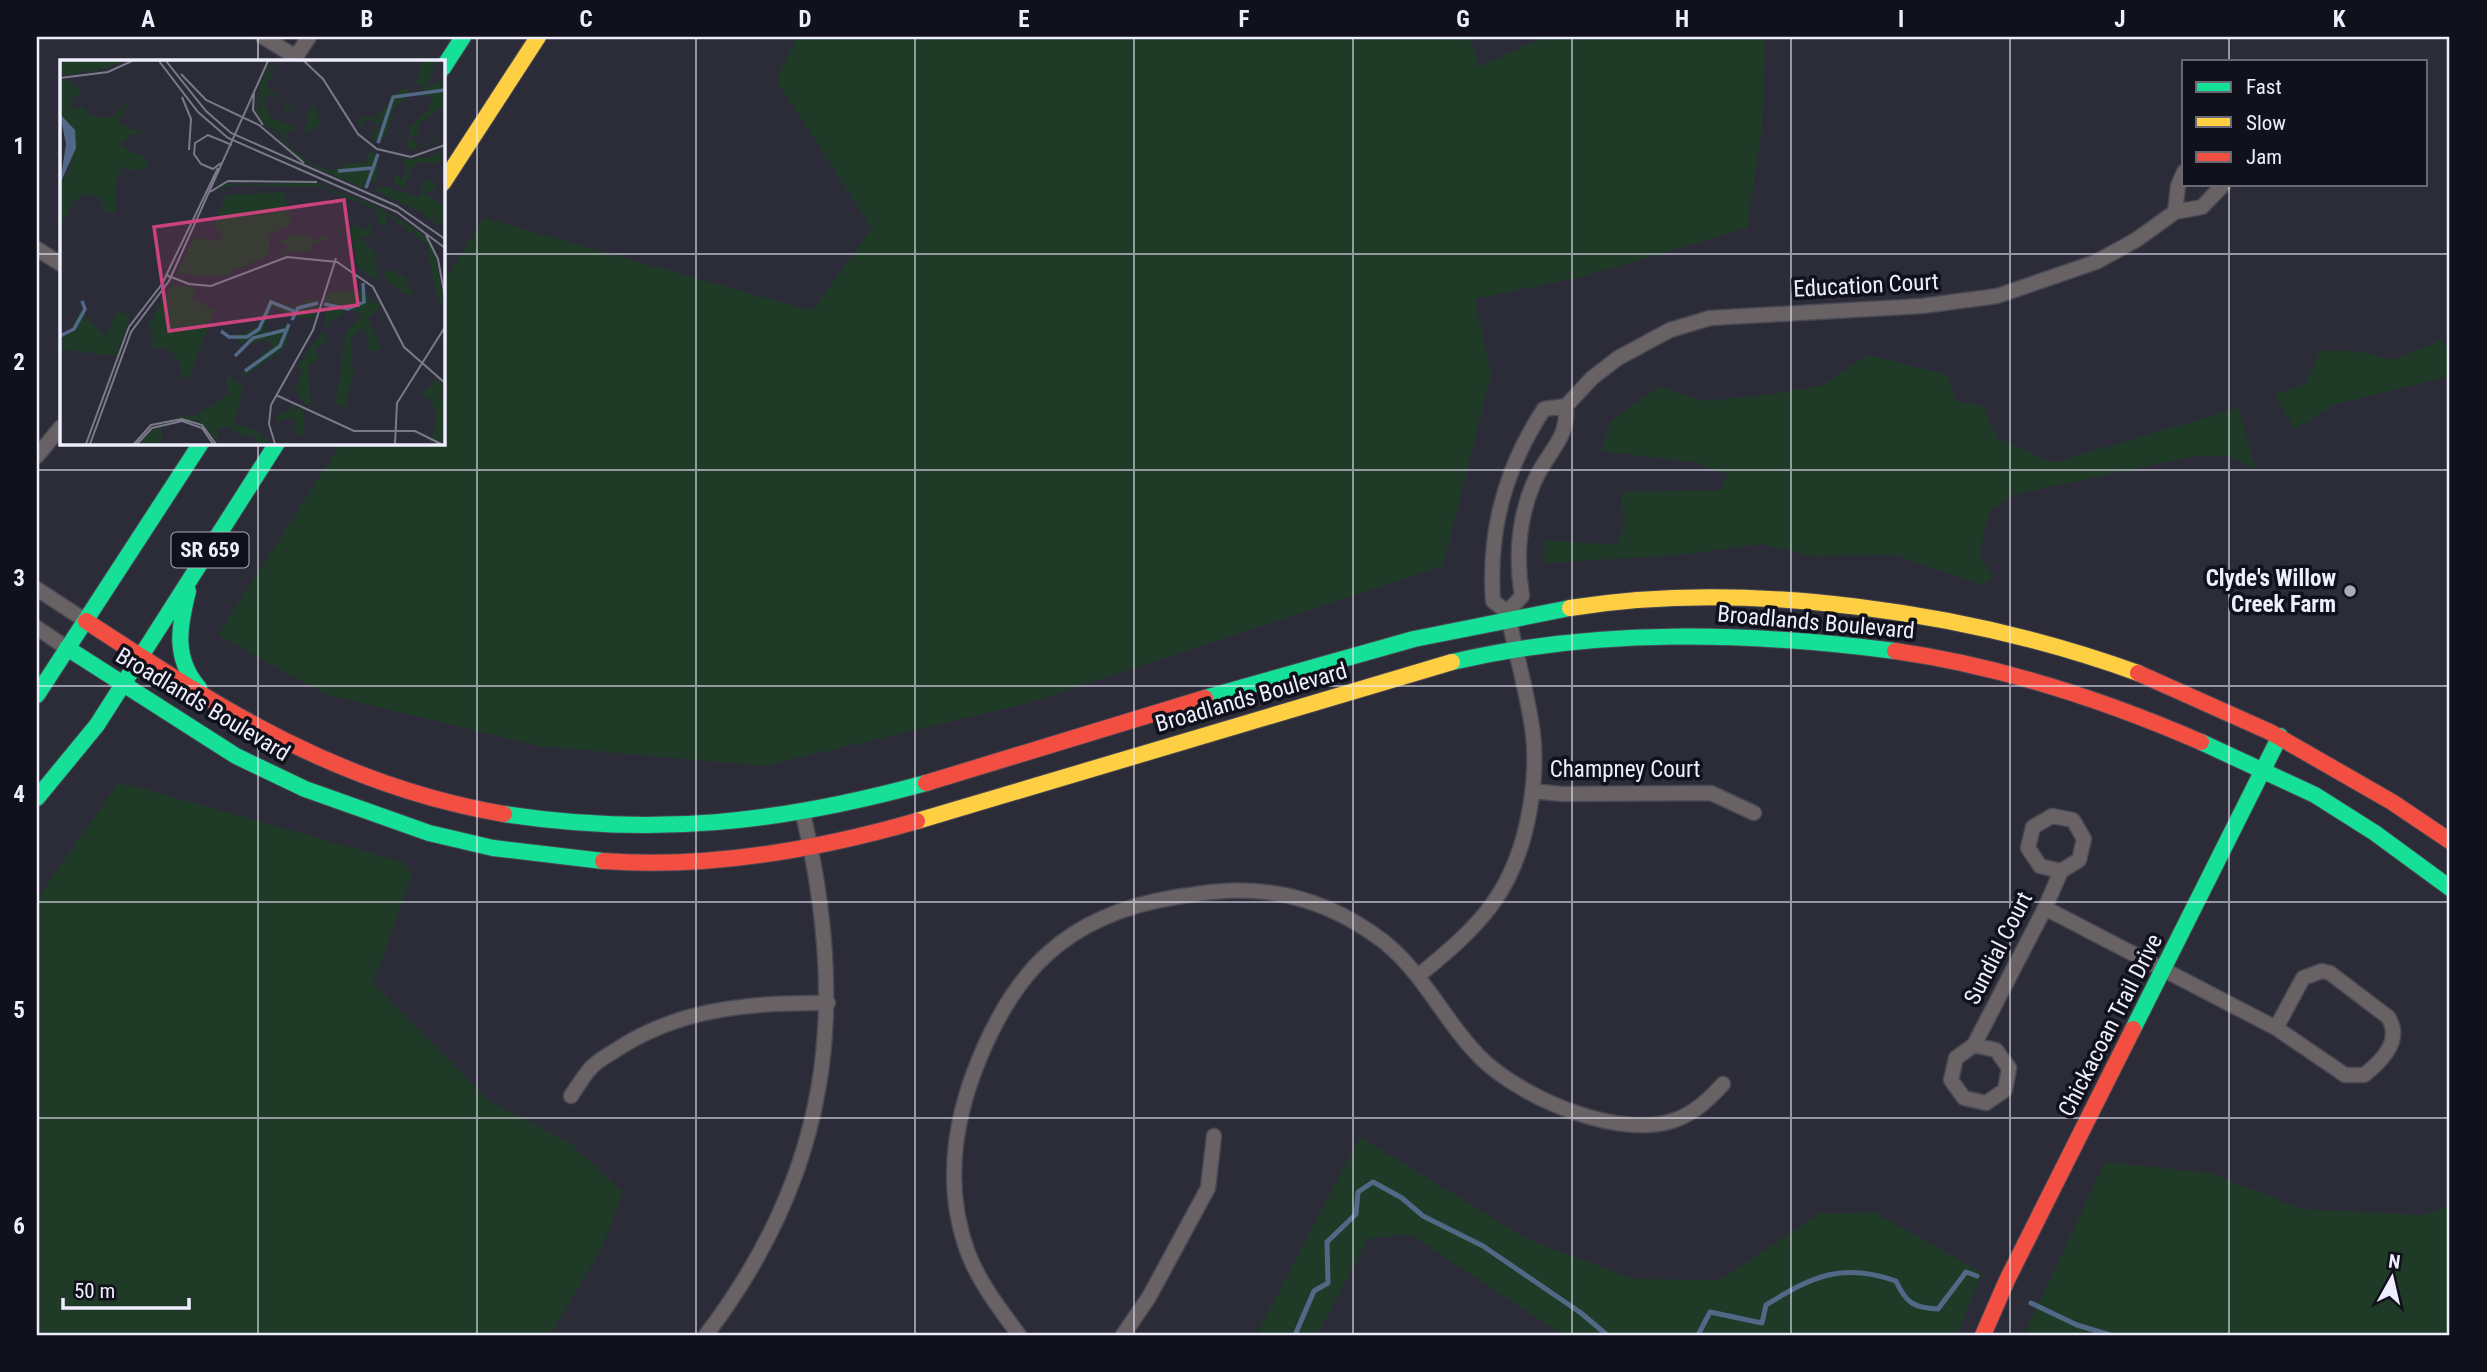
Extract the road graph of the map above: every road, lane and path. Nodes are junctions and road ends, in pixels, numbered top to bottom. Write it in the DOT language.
graph roads {
  1 [pos="263,37"];
  2 [pos="309,37"];
  3 [pos="463,37"];
  4 [pos="538,37"];
  5 [pos="294,59"];
  6 [pos="444,66"];
  7 [pos="2182,177"];
  8 [pos="444,181"];
  9 [pos="2222,186"];
  10 [pos="2175,212"];
  11 [pos="37,249"];
  12 [pos="60,263"];
  13 [pos="1566,406"];
  14 [pos="60,427"];
  15 [pos="200,444"];
  16 [pos="276,444"];
  17 [pos="37,456"];
  18 [pos="191,581"];
  19 [pos="37,589"];
  20 [pos="1508,616"];
  21 [pos="86,621"];
  22 [pos="37,628"];
  23 [pos="67,648"];
  24 [pos="1514,650"];
  25 [pos="142,657"];
  26 [pos="124,685"];
  27 [pos="37,695"];
  28 [pos="212,702"];
  29 [pos="2280,736"];
  30 [pos="2264,770"];
  31 [pos="1532,791"];
  32 [pos="37,798"];
  33 [pos="1754,813"];
  34 [pos="803,814"];
  35 [pos="2450,841"];
  36 [pos="810,848"];
  37 [pos="2061,871"];
  38 [pos="2450,888"];
  39 [pos="2045,908"];
  40 [pos="2163,970"];
  41 [pos="1418,976"];
  42 [pos="828,1003"];
  43 [pos="2276,1028"];
  44 [pos="1974,1045"];
  45 [pos="1723,1084"];
  46 [pos="571,1096"];
  47 [pos="1214,1136"];
  48 [pos="706,1335"];
  49 [pos="1019,1335"];
  50 [pos="1123,1335"];
  51 [pos="1983,1335"];
  1 -- 5 [label="street"];
  2 -- 5 [label="street"];
  3 -- 6 [label="main road"];
  4 -- 8 [label="main road"];
  7 -- 10 [label="street"];
  9 -- 10 [label="street, Education Court"];
  10 -- 13 [label="street, Education Court"];
  11 -- 12 [label="street"];
  13 -- 20 [label="street"];
  13 -- 20 [label="street"];
  14 -- 17 [label="street"];
  15 -- 21 [label="main road, SR 659"];
  16 -- 18 [label="main road, SR 659"];
  18 -- 25 [label="main road, SR 659"];
  18 -- 28 [label="main road"];
  19 -- 21 [label="street"];
  20 -- 24 [label="street"];
  20 -- 29 [label="main road, Broadlands Boulevard"];
  20 -- 34 [label="main road, Broadlands Boulevard"];
  21 -- 23 [label="main road, SR 659"];
  21 -- 25 [label="main road, Broadlands Boulevard"];
  22 -- 23 [label="street"];
  23 -- 26 [label="main road, Broadlands Boulevard"];
  23 -- 27 [label="main road, SR 659"];
  24 -- 30 [label="main road, Broadlands Boulevard"];
  24 -- 31 [label="street"];
  24 -- 36 [label="main road, Broadlands Boulevard"];
  25 -- 26 [label="main road, SR 659"];
  25 -- 28 [label="main road, Broadlands Boulevard"];
  26 -- 32 [label="main road, SR 659"];
  26 -- 36 [label="main road, Broadlands Boulevard"];
  28 -- 34 [label="main road, Broadlands Boulevard"];
  29 -- 30 [label="main road, Chickacoan Trail Drive"];
  29 -- 35 [label="main road, Broadlands Boulevard"];
  30 -- 38 [label="main road, Broadlands Boulevard"];
  30 -- 40 [label="main road, Chickacoan Trail Drive"];
  31 -- 33 [label="street, Champney Court"];
  31 -- 41 [label="street"];
  34 -- 36 [label="street"];
  36 -- 42 [label="street"];
  37 -- 39 [label="street, Sundial Court"];
  39 -- 40 [label="street"];
  39 -- 44 [label="street, Sundial Court"];
  40 -- 43 [label="street"];
  40 -- 51 [label="main road, Chickacoan Trail Drive"];
  41 -- 45 [label="street"];
  41 -- 49 [label="street"];
  42 -- 46 [label="street"];
  42 -- 48 [label="street"];
  43 -- 43 [label="street"];
  44 -- 44 [label="street, Sundial Court"];
  47 -- 50 [label="street"];
}
